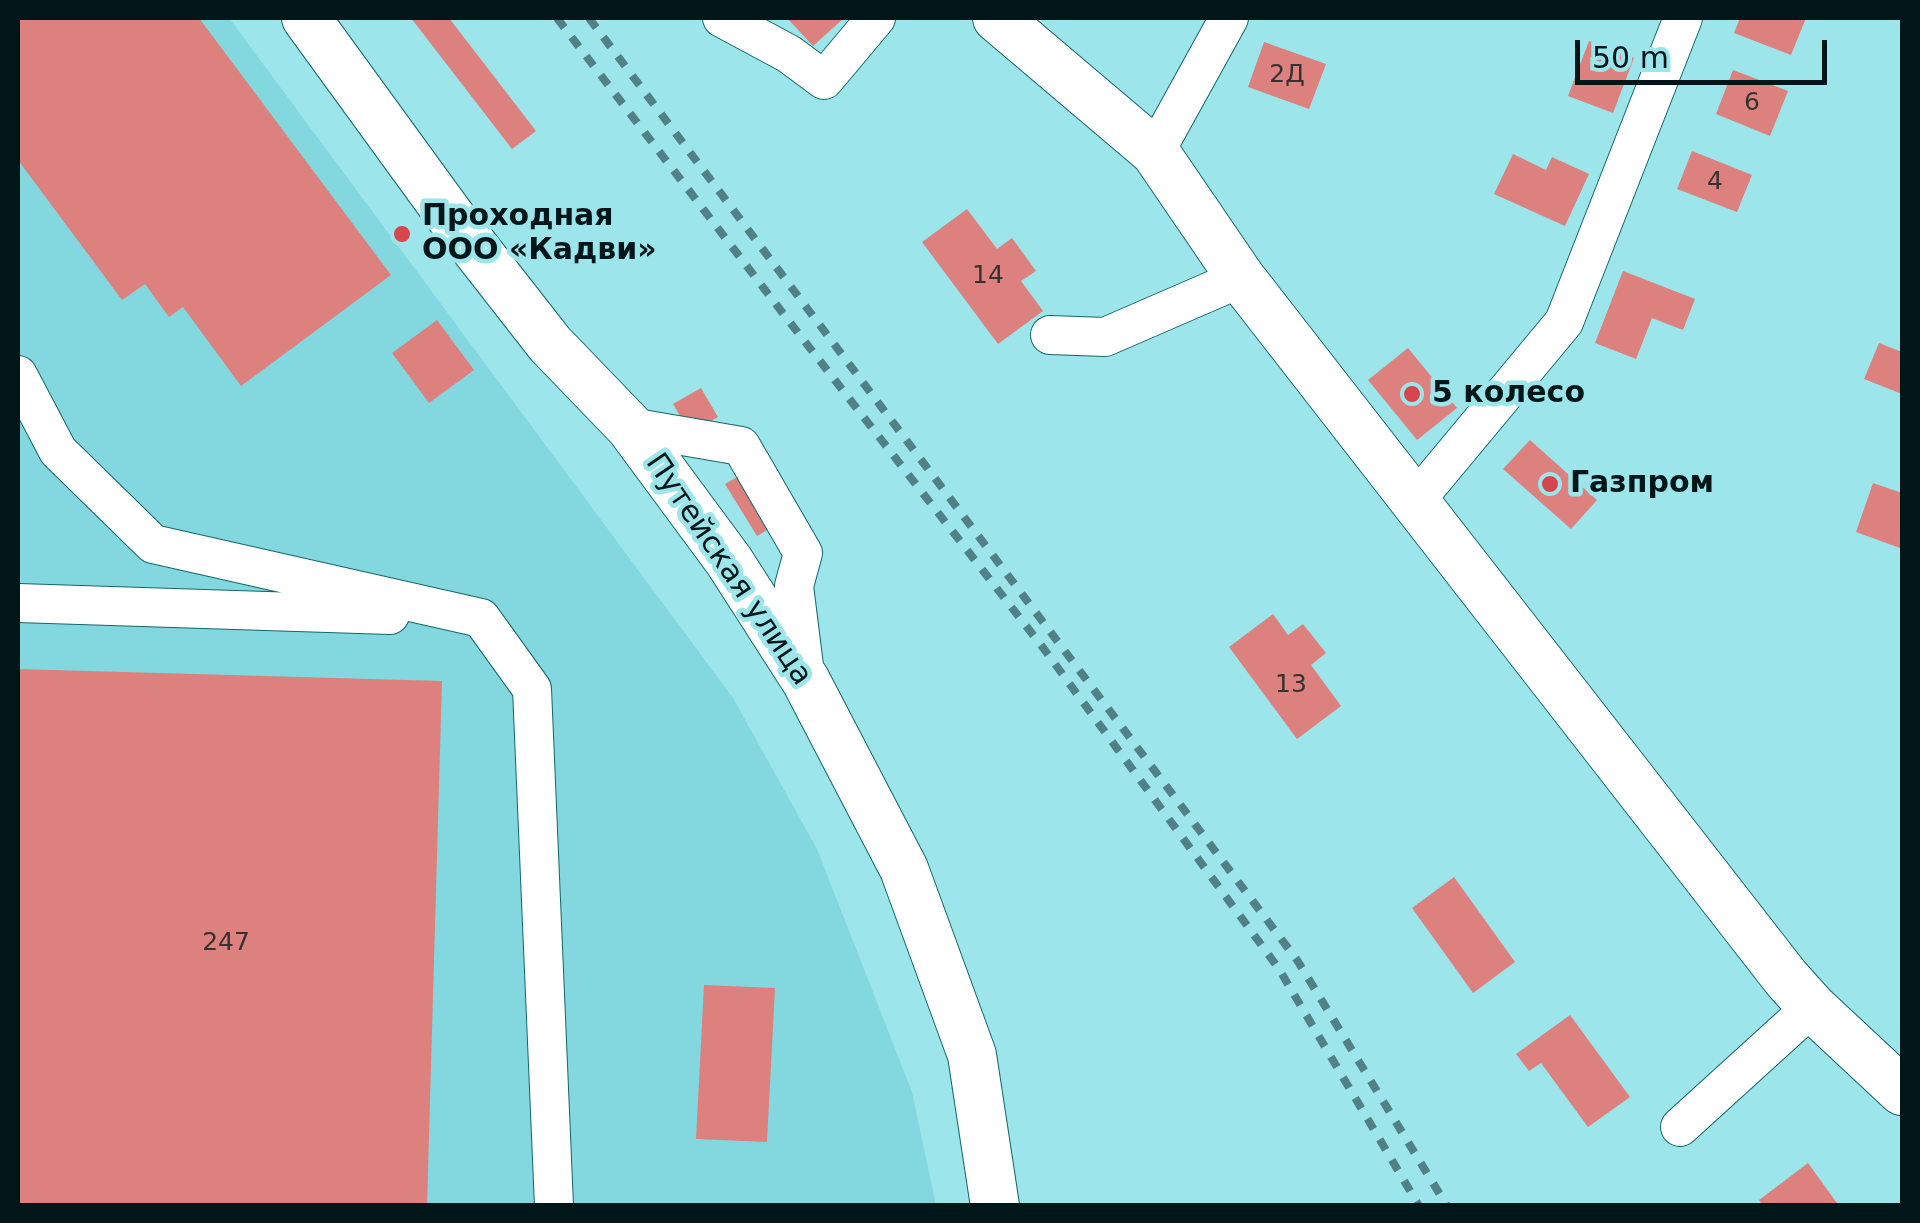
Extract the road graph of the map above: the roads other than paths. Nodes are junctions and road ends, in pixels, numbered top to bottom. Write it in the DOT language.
graph roads {
  1 [pos="306,18"];
  2 [pos="722,18"];
  3 [pos="876,18"];
  4 [pos="998,18"];
  5 [pos="1229,18"];
  6 [pos="1683,18"];
  7 [pos="1154,152"];
  8 [pos="1241,278"];
  9 [pos="1050,335"];
  10 [pos="18,375"];
  11 [pos="630,427"];
  12 [pos="1416,500"];
  13 [pos="18,603"];
  14 [pos="481,618"];
  15 [pos="806,682"];
  16 [pos="1812,1007"];
  17 [pos="1902,1091"];
  18 [pos="1680,1127"];
  19 [pos="554,1206"];
  20 [pos="995,1206"];
  1 -- 11 [label="main road, Путейская улица"];
  2 -- 3 [label="street"];
  4 -- 7 [label="main road"];
  5 -- 7 [label="street"];
  6 -- 12 [label="street"];
  7 -- 8 [label="main road"];
  8 -- 9 [label="street"];
  8 -- 12 [label="main road"];
  10 -- 14 [label="street"];
  11 -- 15 [label="main road, Путейская улица"];
  11 -- 15 [label="street"];
  12 -- 16 [label="main road"];
  13 -- 14 [label="street"];
  14 -- 19 [label="street"];
  15 -- 20 [label="main road, Путейская улица"];
  16 -- 17 [label="main road"];
  16 -- 18 [label="street"];
}
